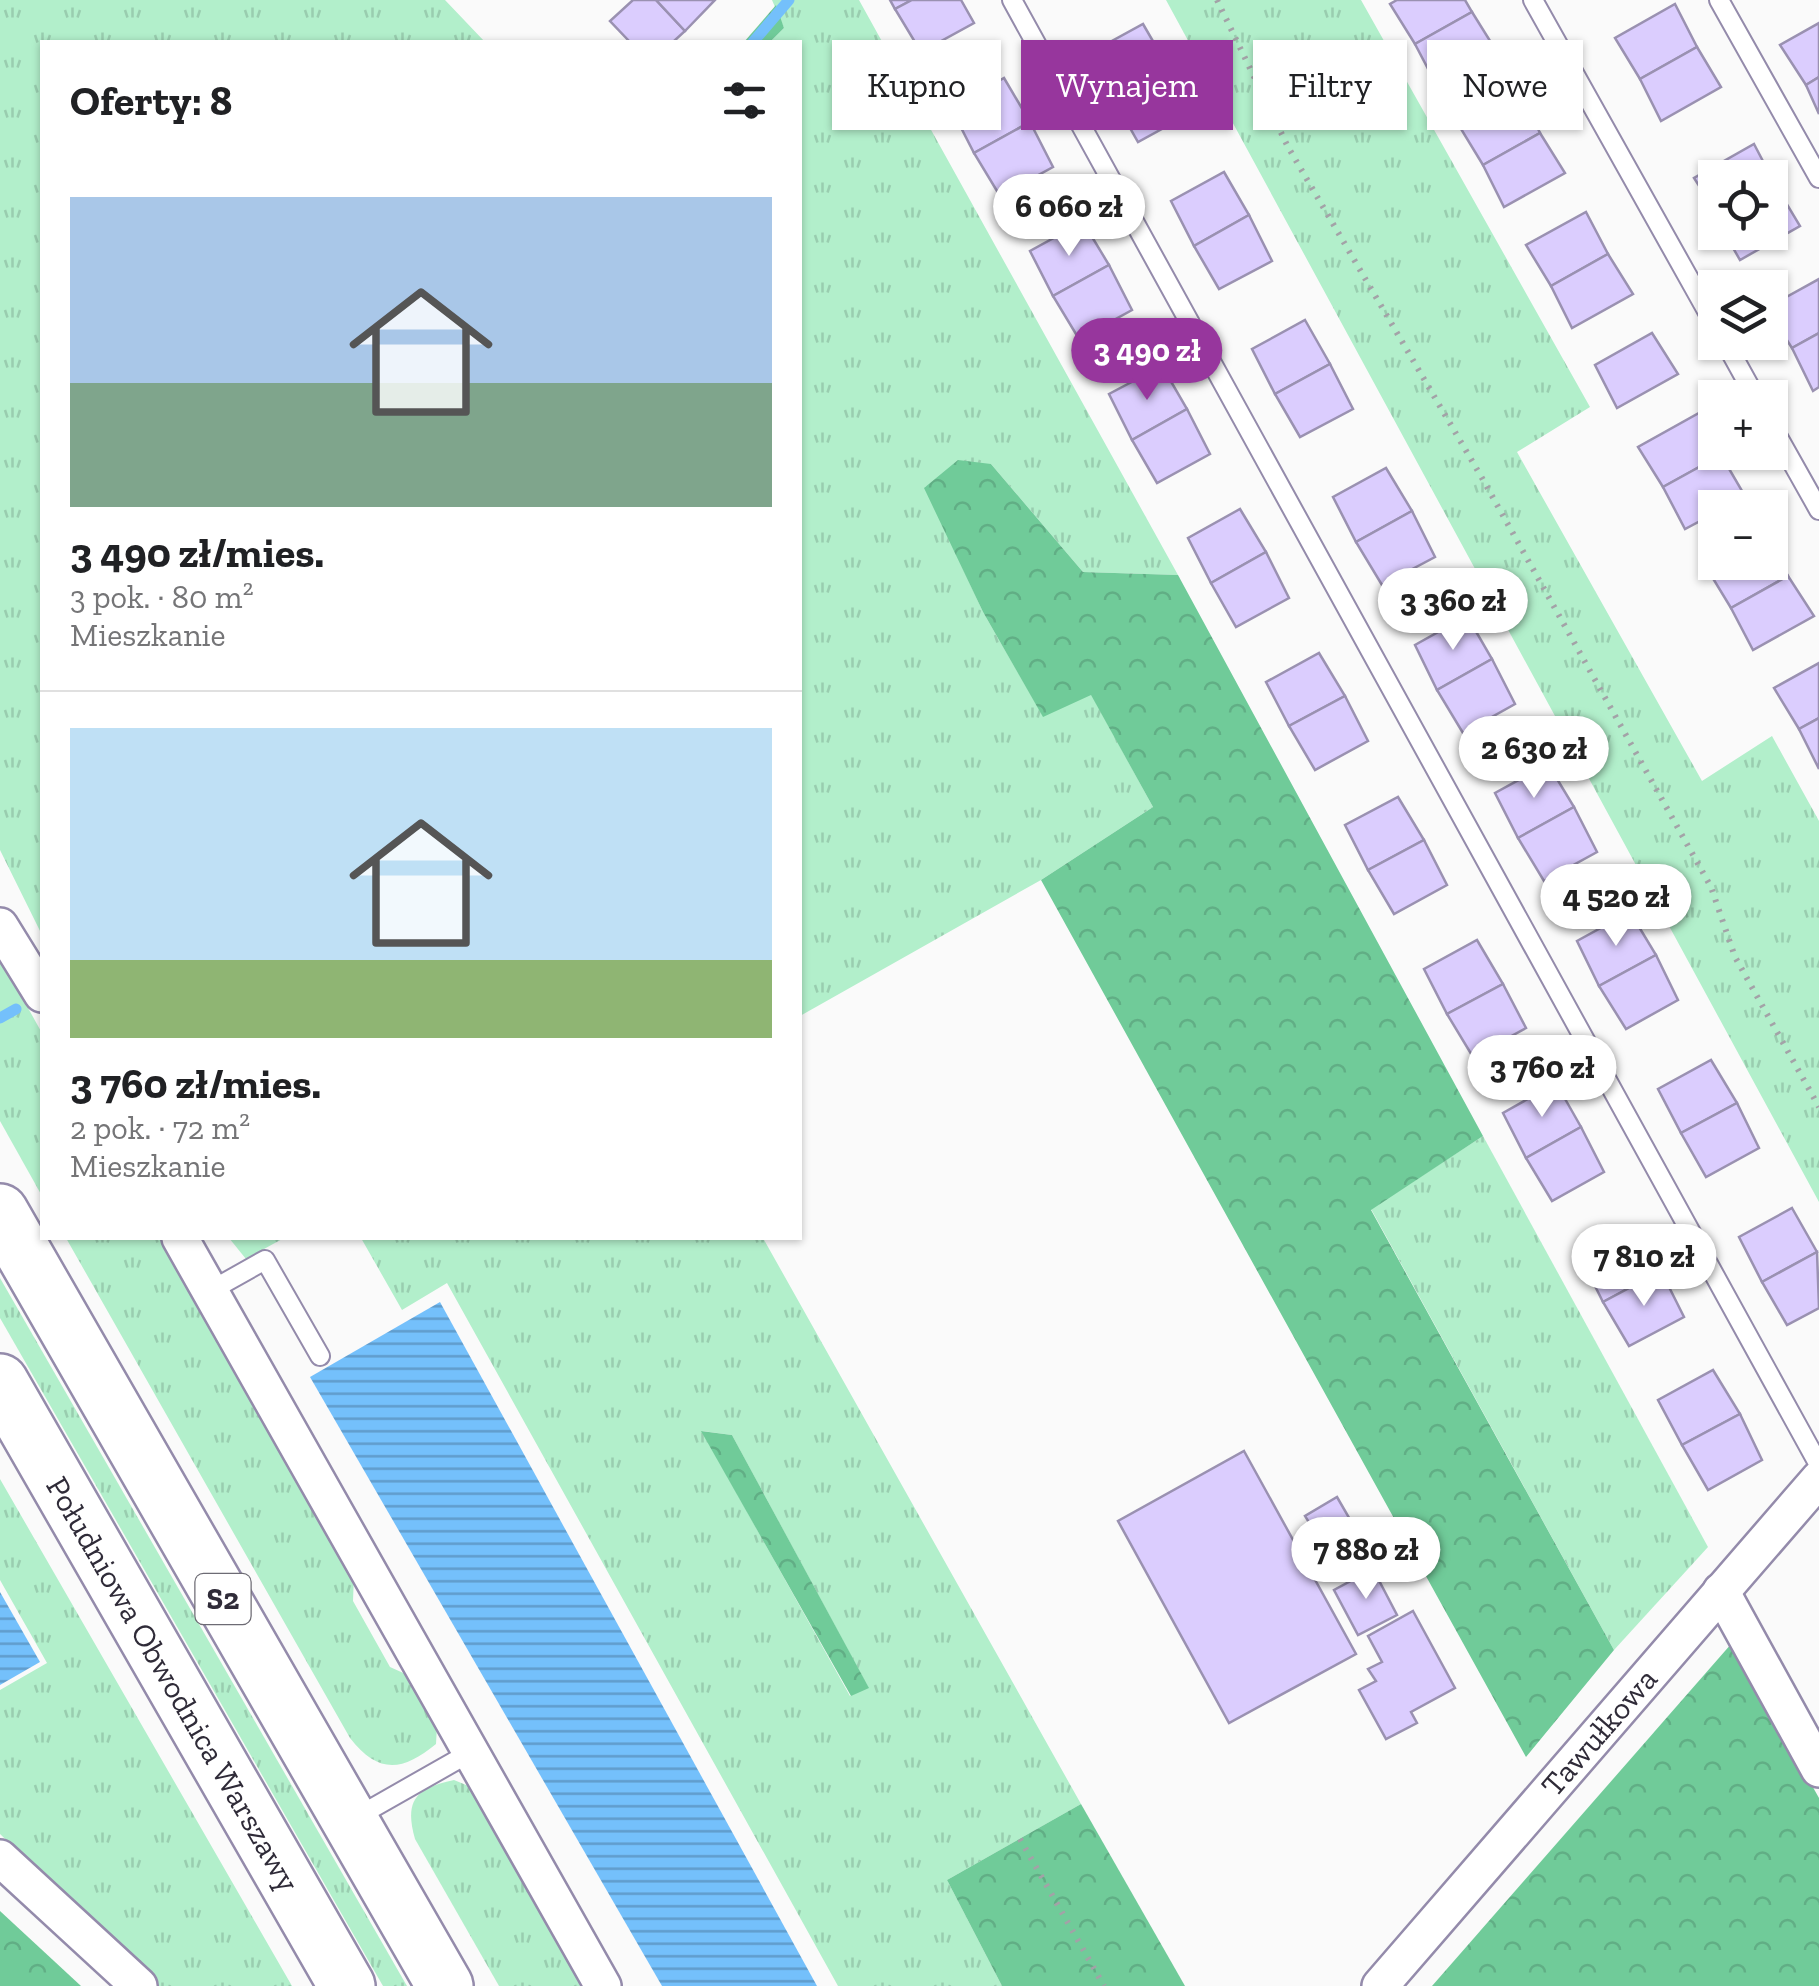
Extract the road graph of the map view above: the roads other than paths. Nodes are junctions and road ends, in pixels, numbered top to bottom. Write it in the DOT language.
graph roads {
  1 [pos="1012,0"];
  2 [pos="1533,0"];
  3 [pos="1718,0"];
  4 [pos="1819,178"];
  5 [pos="1698,295"];
  6 [pos="1788,454"];
  7 [pos="1819,510"];
  8 [pos="0,926"];
  9 [pos="40,991"];
  10 [pos="0,1212"];
  11 [pos="181,1240"];
  12 [pos="210,1291"];
  13 [pos="320,1356"];
  14 [pos="0,1382"];
  15 [pos="1819,1464"];
  16 [pos="1819,1479"];
  17 [pos="1721,1591"];
  18 [pos="471,1752"];
  19 [pos="1819,1769"];
  20 [pos="350,1821"];
  21 [pos="0,1858"];
  22 [pos="139,1986"];
  23 [pos="347,1986"];
  24 [pos="445,1986"];
  25 [pos="604,1986"];
  26 [pos="1380,1986"];
  1 -- 15 [label="lane"];
  2 -- 5 [label="lane"];
  3 -- 4 [label="lane"];
  6 -- 7 [label="lane"];
  8 -- 9 [label="street"];
  10 -- 20 [label="highway, S2"];
  11 -- 12 [label="street"];
  12 -- 13 [label="lane"];
  12 -- 18 [label="street"];
  14 -- 23 [label="highway, Południowa Obwodnica Warszawy"];
  16 -- 17 [label="street, Tawułkowa"];
  17 -- 19 [label="street"];
  17 -- 26 [label="street, Tawułkowa"];
  18 -- 20 [label="lane"];
  18 -- 25 [label="street"];
  20 -- 24 [label="highway, S2"];
  21 -- 22 [label="street"];
}
